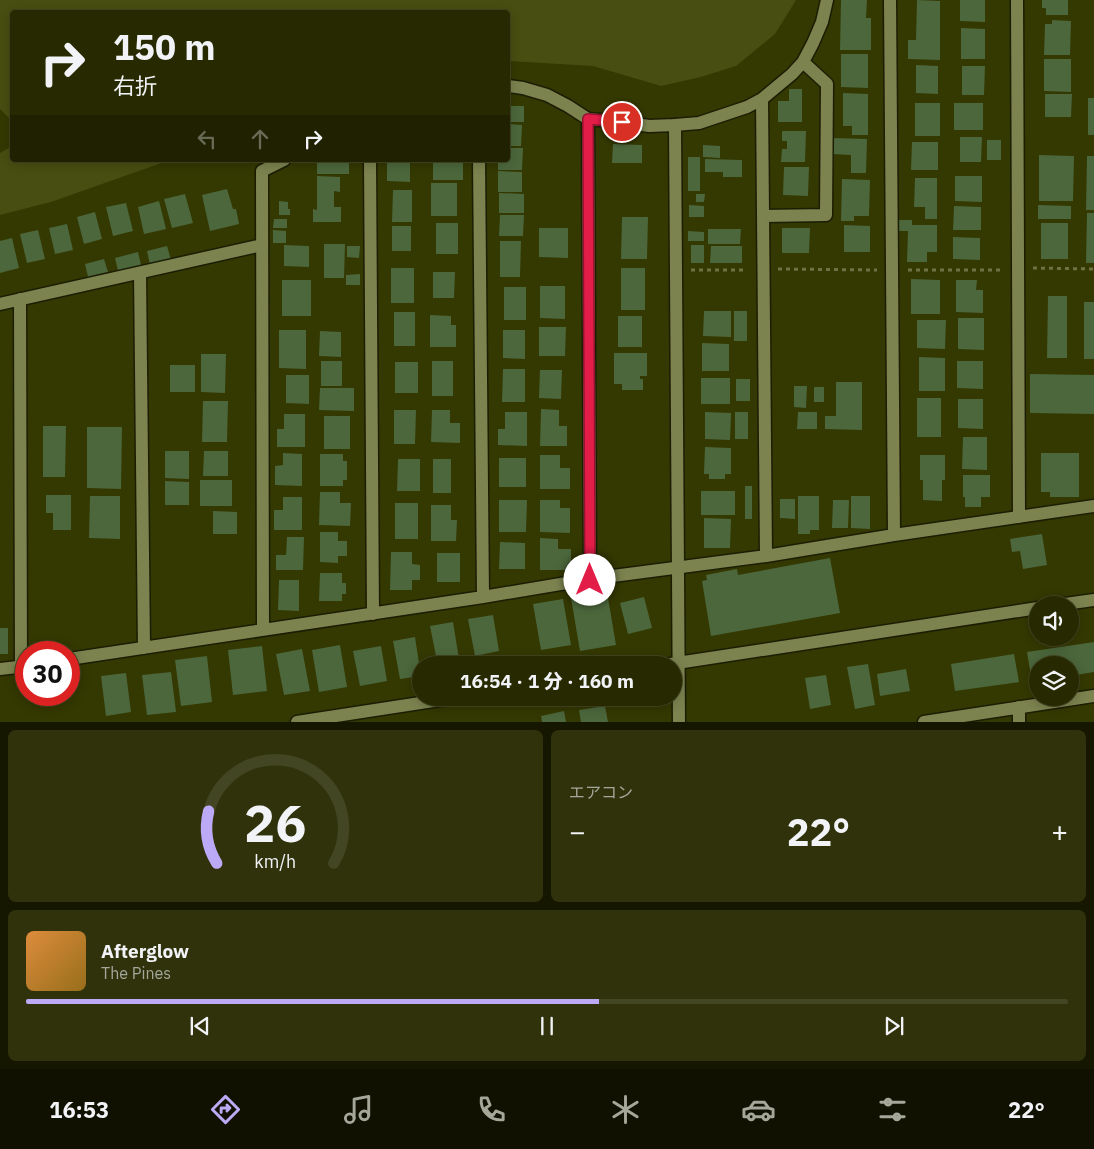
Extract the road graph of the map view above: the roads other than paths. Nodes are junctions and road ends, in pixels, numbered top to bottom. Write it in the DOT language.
graph roads {
  1 [pos="827,0"];
  2 [pos="890,0"];
  3 [pos="1017,0"];
  4 [pos="803,62"];
  5 [pos="510,86"];
  6 [pos="762,99"];
  7 [pos="588,119"];
  8 [pos="675,125"];
  9 [pos="280,162"];
  10 [pos="370,162"];
  11 [pos="479,162"];
  12 [pos="763,216"];
  13 [pos="262,245"];
  14 [pos="140,273"];
  15 [pos="20,300"];
  16 [pos="0,304"];
  17 [pos="1094,506"];
  18 [pos="1019,517"];
  19 [pos="894,535"];
  20 [pos="766,556"];
  21 [pos="679,568"];
  22 [pos="590,580"];
  23 [pos="483,597"];
  24 [pos="1094,600"];
  25 [pos="1079,602"];
  26 [pos="1029,609"];
  27 [pos="373,614"];
  28 [pos="264,629"];
  29 [pos="24,641"];
  30 [pos="144,648"];
  31 [pos="678,656"];
  32 [pos="80,657"];
  33 [pos="682,662"];
  34 [pos="15,667"];
  35 [pos="0,669"];
  36 [pos="1094,696"];
  37 [pos="412,704"];
  38 [pos="679,706"];
  39 [pos="1019,707"];
  40 [pos="297,722"];
  41 [pos="679,722"];
  42 [pos="924,722"];
  43 [pos="1019,722"];
  1 -- 4 [label="street"];
  2 -- 19 [label="street"];
  3 -- 18 [label="street"];
  4 -- 6 [label="street"];
  4 -- 12 [label="street"];
  5 -- 7 [label="street"];
  6 -- 8 [label="street"];
  6 -- 12 [label="street"];
  7 -- 8 [label="street"];
  7 -- 22 [label="street"];
  8 -- 21 [label="street"];
  9 -- 13 [label="street"];
  10 -- 27 [label="street"];
  11 -- 23 [label="street"];
  12 -- 20 [label="street"];
  13 -- 14 [label="street"];
  13 -- 28 [label="street"];
  14 -- 15 [label="street"];
  14 -- 30 [label="street"];
  15 -- 16 [label="street"];
  15 -- 29 [label="street"];
  17 -- 18 [label="street"];
  18 -- 19 [label="street"];
  19 -- 20 [label="street"];
  20 -- 21 [label="street"];
  21 -- 22 [label="street"];
  21 -- 31 [label="street"];
  22 -- 23 [label="street"];
  23 -- 27 [label="street"];
  24 -- 25 [label="street"];
  26 -- 33 [label="street"];
  27 -- 28 [label="street"];
  28 -- 30 [label="street"];
  30 -- 32 [label="street"];
  34 -- 35 [label="street"];
  36 -- 39 [label="street"];
  37 -- 40 [label="street"];
  38 -- 41 [label="street"];
  39 -- 42 [label="street"];
  39 -- 43 [label="street"];
}
